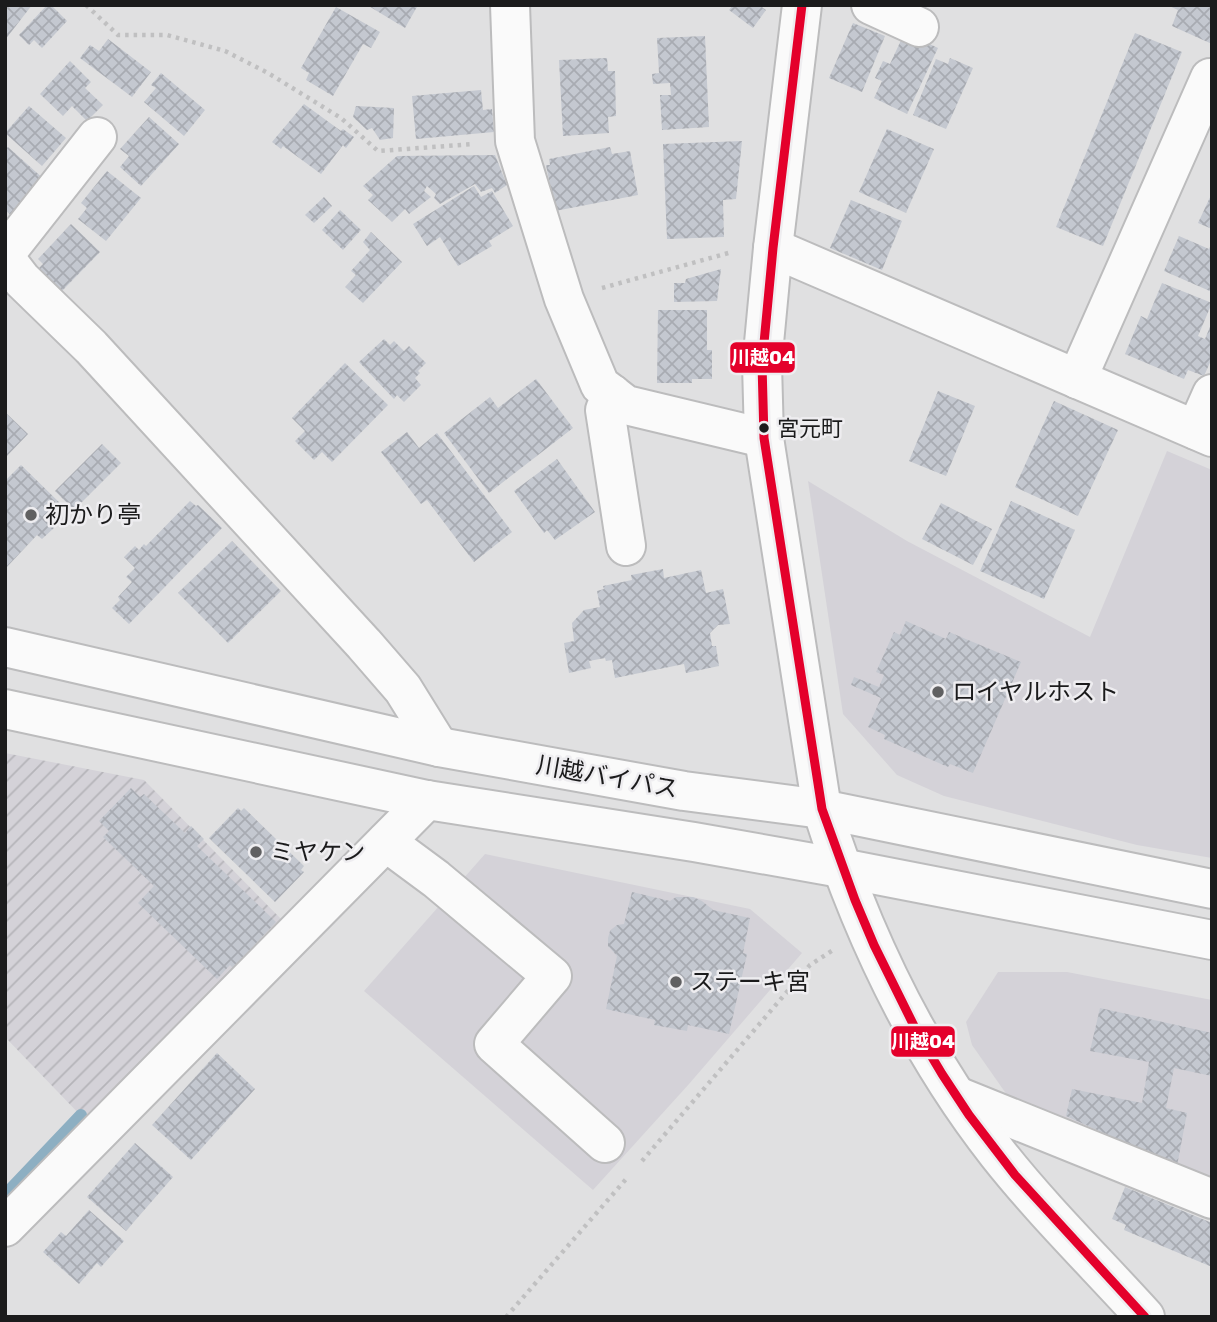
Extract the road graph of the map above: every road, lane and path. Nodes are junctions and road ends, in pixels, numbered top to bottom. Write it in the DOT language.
graph roads {
  1 [pos="86,5"];
  2 [pos="510,5"];
  3 [pos="802,5"];
  4 [pos="871,5"];
  5 [pos="919,27"];
  6 [pos="1210,78"];
  7 [pos="97,137"];
  8 [pos="515,141"];
  9 [pos="773,248"];
  10 [pos="10,272"];
  11 [pos="564,299"];
  12 [pos="1077,379"];
  13 [pos="611,394"];
  14 [pos="1212,394"];
  15 [pos="1204,434"];
  16 [pos="764,438"];
  17 [pos="626,547"];
  18 [pos="5,647"];
  19 [pos="5,709"];
  20 [pos="439,747"];
  21 [pos="427,800"];
  22 [pos="822,809"];
  23 [pos="386,842"];
  24 [pos="841,868"];
  25 [pos="1212,889"];
  26 [pos="866,929"];
  27 [pos="1212,940"];
  28 [pos="957,1096"];
  29 [pos="604,1143"];
  30 [pos="639,1165"];
  31 [pos="630,1175"];
  32 [pos="1212,1199"];
  33 [pos="5,1227"];
  34 [pos="506,1317"];
  35 [pos="1145,1317"];
  1 -- 8 [label="path"];
  2 -- 8 [label="main road"];
  3 -- 9 [label="main road"];
  4 -- 5 [label="main road"];
  6 -- 12 [label="main road"];
  7 -- 10 [label="main road"];
  8 -- 11 [label="main road"];
  9 -- 11 [label="path"];
  9 -- 12 [label="main road"];
  9 -- 16 [label="main road"];
  10 -- 20 [label="main road"];
  11 -- 13 [label="main road"];
  12 -- 15 [label="main road"];
  13 -- 16 [label="main road"];
  13 -- 17 [label="main road"];
  14 -- 15 [label="main road"];
  16 -- 22 [label="main road"];
  18 -- 20 [label="main road, 川越バイパス"];
  19 -- 21 [label="main road, 川越バイパス"];
  20 -- 22 [label="main road, 川越バイパス"];
  21 -- 23 [label="main road"];
  21 -- 24 [label="main road, 川越バイパス"];
  22 -- 24 [label="main road"];
  22 -- 25 [label="main road, 川越バイパス"];
  23 -- 29 [label="main road"];
  23 -- 33 [label="main road"];
  24 -- 26 [label="main road"];
  24 -- 27 [label="main road, 川越バイパス"];
  26 -- 28 [label="main road"];
  26 -- 30 [label="path"];
  28 -- 32 [label="main road"];
  28 -- 35 [label="main road"];
  31 -- 34 [label="path"];
}
